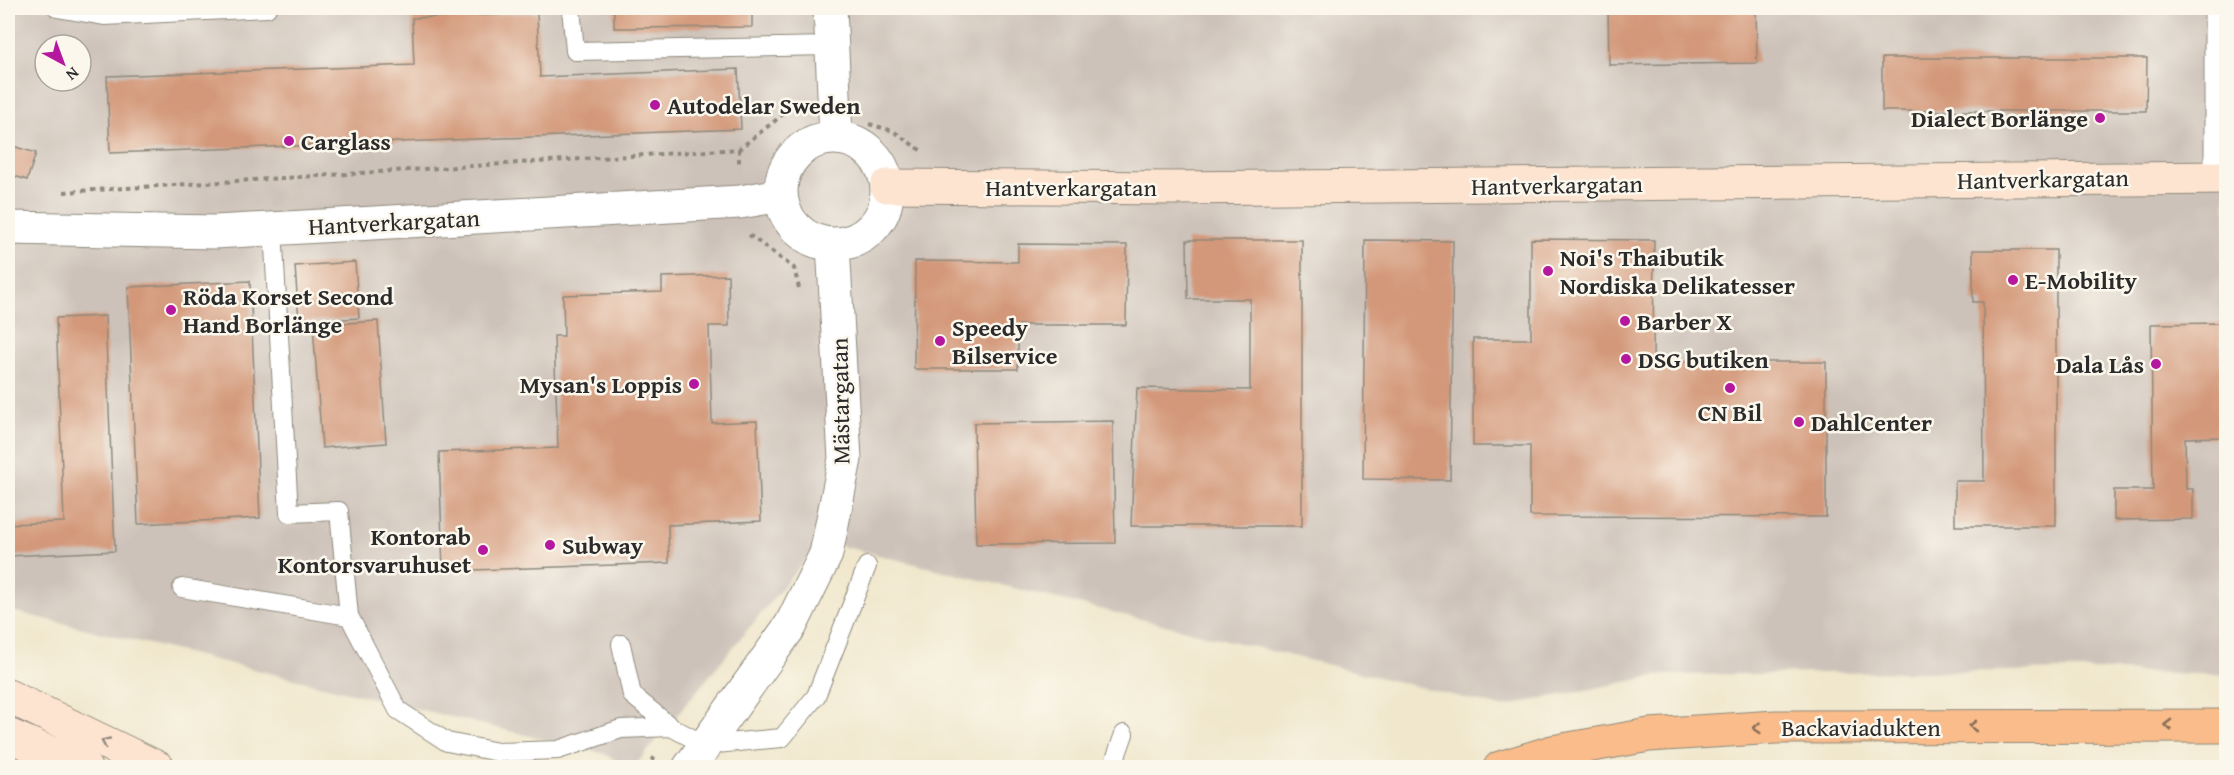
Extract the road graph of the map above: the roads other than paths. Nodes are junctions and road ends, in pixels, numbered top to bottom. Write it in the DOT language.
graph roads {
  1 [pos="57,8"];
  2 [pos="267,8"];
  3 [pos="571,8"];
  4 [pos="830,8"];
  5 [pos="2221,8"];
  6 [pos="164,10"];
  7 [pos="830,46"];
  8 [pos="835,125"];
  9 [pos="2224,177"];
  10 [pos="887,186"];
  11 [pos="780,195"];
  12 [pos="8,228"];
  13 [pos="273,229"];
  14 [pos="833,244"];
  15 [pos="867,566"];
  16 [pos="182,588"];
  17 [pos="349,616"];
  18 [pos="621,644"];
  19 [pos="8,696"];
  20 [pos="2226,726"];
  21 [pos="671,727"];
  22 [pos="1124,734"];
  23 [pos="8,735"];
  24 [pos="697,756"];
  25 [pos="85,768"];
  26 [pos="158,768"];
  27 [pos="1112,768"];
  28 [pos="1500,768"];
  1 -- 6 [label="lane"];
  2 -- 6 [label="lane"];
  3 -- 7 [label="lane"];
  4 -- 7 [label="street"];
  5 -- 9 [label="street"];
  7 -- 8 [label="street"];
  8 -- 10 [label="street"];
  8 -- 11 [label="street"];
  9 -- 10 [label="street, Hantverkargatan"];
  10 -- 14 [label="street"];
  11 -- 13 [label="street, Hantverkargatan"];
  11 -- 14 [label="street"];
  12 -- 13 [label="street, Hantverkargatan"];
  13 -- 17 [label="lane"];
  14 -- 24 [label="street, Mästargatan"];
  15 -- 24 [label="lane"];
  16 -- 17 [label="lane"];
  17 -- 21 [label="lane"];
  18 -- 21 [label="lane"];
  26 -- 19 [label="street, one-way"];
  20 -- 28 [label="highway, Backaviadukten, one-way"];
  21 -- 24 [label="lane"];
  22 -- 27 [label="lane"];
  23 -- 25 [label="street"];
}
